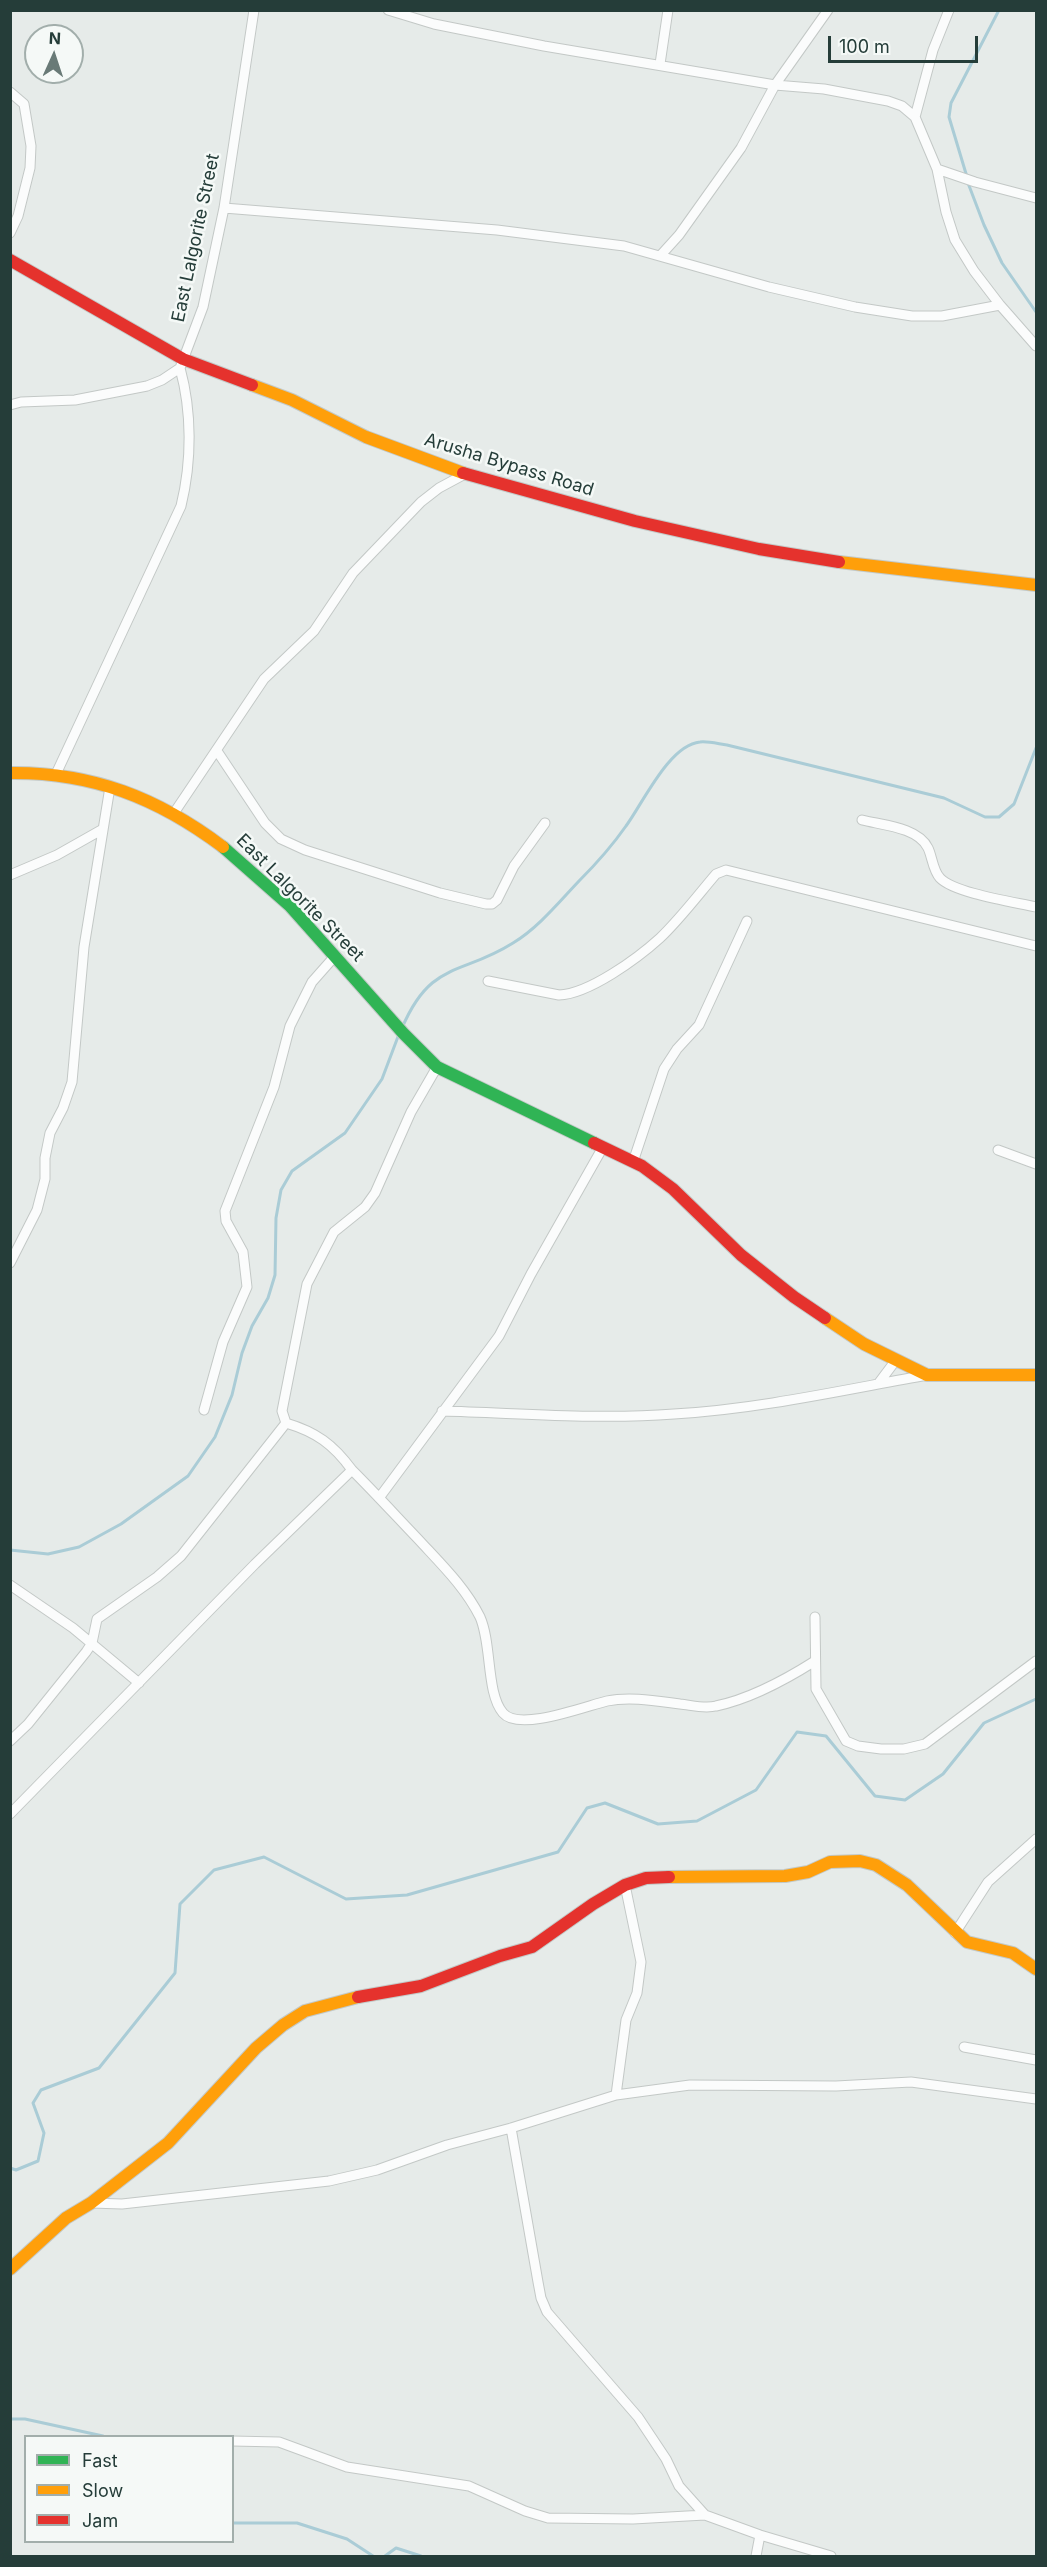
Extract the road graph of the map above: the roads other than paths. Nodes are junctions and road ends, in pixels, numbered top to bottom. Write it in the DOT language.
graph roads {
  1 [pos="254,10"];
  2 [pos="388,10"];
  3 [pos="668,10"];
  4 [pos="828,10"];
  5 [pos="949,10"];
  6 [pos="660,64"];
  7 [pos="775,85"];
  8 [pos="10,92"];
  9 [pos="915,117"];
  10 [pos="937,169"];
  11 [pos="1036,198"];
  12 [pos="224,208"];
  13 [pos="10,233"];
  14 [pos="660,256"];
  15 [pos="10,260"];
  16 [pos="1000,305"];
  17 [pos="1036,346"];
  18 [pos="181,363"];
  19 [pos="10,405"];
  20 [pos="465,474"];
  21 [pos="1036,585"];
  22 [pos="217,751"];
  23 [pos="10,772"];
  24 [pos="56,774"];
  25 [pos="110,787"];
  26 [pos="174,813"];
  27 [pos="862,820"];
  28 [pos="545,823"];
  29 [pos="103,829"];
  30 [pos="10,875"];
  31 [pos="1036,907"];
  32 [pos="747,921"];
  33 [pos="1036,945"];
  34 [pos="335,956"];
  35 [pos="488,981"];
  36 [pos="437,1067"];
  37 [pos="603,1147"];
  38 [pos="998,1150"];
  39 [pos="633,1161"];
  40 [pos="1036,1164"];
  41 [pos="10,1263"];
  42 [pos="896,1359"];
  43 [pos="927,1375"];
  44 [pos="1036,1375"];
  45 [pos="878,1384"];
  46 [pos="204,1410"];
  47 [pos="442,1411"];
  48 [pos="285,1423"];
  49 [pos="352,1470"];
  50 [pos="379,1498"];
  51 [pos="10,1585"];
  52 [pos="815,1617"];
  53 [pos="92,1643"];
  54 [pos="814,1661"];
  55 [pos="1036,1661"];
  56 [pos="139,1683"];
  57 [pos="10,1742"];
  58 [pos="10,1814"];
  59 [pos="1036,1839"];
  60 [pos="625,1885"];
  61 [pos="956,1933"];
  62 [pos="1036,1969"];
  63 [pos="964,2047"];
  64 [pos="1036,2060"];
  65 [pos="616,2095"];
  66 [pos="1036,2099"];
  67 [pos="511,2128"];
  68 [pos="91,2204"];
  69 [pos="10,2269"];
  70 [pos="234,2441"];
  71 [pos="705,2515"];
  72 [pos="760,2535"];
  73 [pos="756,2556"];
  74 [pos="831,2556"];
  1 -- 12 [label="street, East Lalgorite Street"];
  2 -- 6 [label="street"];
  3 -- 6 [label="street"];
  4 -- 7 [label="street"];
  5 -- 9 [label="street"];
  6 -- 7 [label="street"];
  7 -- 9 [label="street"];
  7 -- 14 [label="street"];
  8 -- 13 [label="street"];
  9 -- 10 [label="street"];
  10 -- 11 [label="street"];
  10 -- 16 [label="street"];
  12 -- 14 [label="street"];
  12 -- 18 [label="street, East Lalgorite Street"];
  14 -- 16 [label="street"];
  15 -- 18 [label="street, Arusha Bypass Road"];
  16 -- 17 [label="street"];
  18 -- 19 [label="street"];
  18 -- 20 [label="street, Arusha Bypass Road"];
  18 -- 24 [label="street"];
  20 -- 21 [label="street, Arusha Bypass Road"];
  20 -- 22 [label="street"];
  22 -- 26 [label="street"];
  22 -- 28 [label="street"];
  23 -- 24 [label="street, East Lalgorite Street"];
  24 -- 25 [label="street, East Lalgorite Street"];
  25 -- 26 [label="street, East Lalgorite Street"];
  25 -- 29 [label="street"];
  26 -- 34 [label="street, East Lalgorite Street"];
  27 -- 31 [label="street"];
  29 -- 30 [label="street"];
  29 -- 41 [label="street"];
  32 -- 39 [label="street"];
  33 -- 35 [label="street"];
  34 -- 36 [label="street, East Lalgorite Street"];
  34 -- 46 [label="street"];
  36 -- 37 [label="street, East Lalgorite Street"];
  36 -- 48 [label="street"];
  37 -- 39 [label="street, East Lalgorite Street"];
  37 -- 47 [label="street"];
  38 -- 40 [label="street"];
  39 -- 42 [label="street, East Lalgorite Street"];
  42 -- 43 [label="street, East Lalgorite Street"];
  42 -- 45 [label="street"];
  43 -- 44 [label="street"];
  43 -- 45 [label="street"];
  45 -- 47 [label="street"];
  47 -- 50 [label="street"];
  48 -- 49 [label="street"];
  48 -- 53 [label="street"];
  49 -- 50 [label="street"];
  49 -- 56 [label="street"];
  50 -- 54 [label="street"];
  51 -- 53 [label="street"];
  52 -- 54 [label="street"];
  53 -- 56 [label="street"];
  53 -- 57 [label="street"];
  54 -- 55 [label="street"];
  56 -- 58 [label="street"];
  59 -- 61 [label="street"];
  60 -- 61 [label="street"];
  60 -- 65 [label="street"];
  60 -- 68 [label="street"];
  61 -- 62 [label="street"];
  63 -- 64 [label="street"];
  65 -- 66 [label="street"];
  65 -- 67 [label="street"];
  67 -- 68 [label="street"];
  67 -- 71 [label="street"];
  68 -- 69 [label="street"];
  70 -- 71 [label="street"];
  71 -- 72 [label="street"];
  72 -- 73 [label="street"];
  72 -- 74 [label="street"];
}
